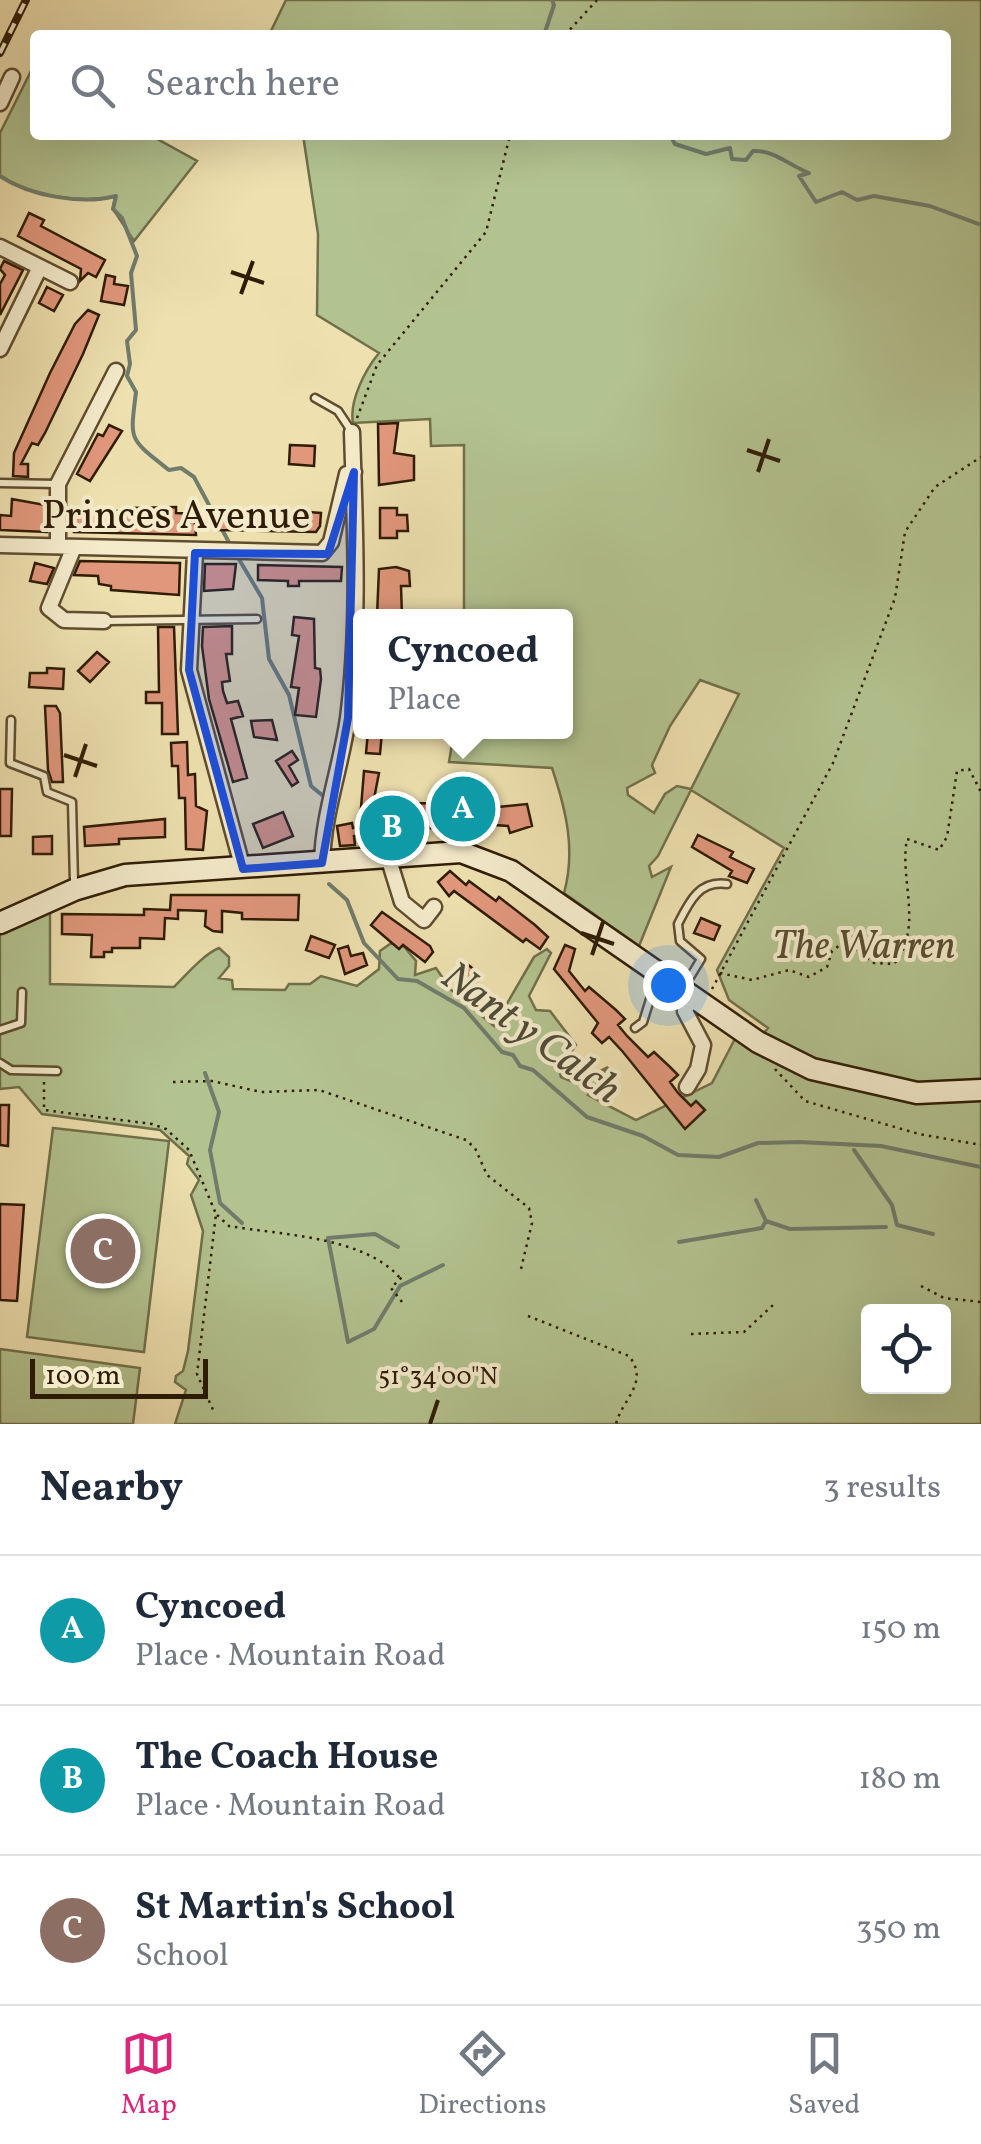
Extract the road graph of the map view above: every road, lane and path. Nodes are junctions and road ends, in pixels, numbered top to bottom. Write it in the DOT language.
graph roads {
  1 [pos="597,0"];
  2 [pos="570,30"];
  3 [pos="12,77"];
  4 [pos="0,102"];
  5 [pos="509,140"];
  6 [pos="0,247"];
  7 [pos="40,267"];
  8 [pos="70,282"];
  9 [pos="0,311"];
  10 [pos="15,319"];
  11 [pos="0,349"];
  12 [pos="116,371"];
  13 [pos="314,398"];
  14 [pos="352,432"];
  15 [pos="981,458"];
  16 [pos="354,472"];
  17 [pos="0,482"];
  18 [pos="58,484"];
  19 [pos="0,545"];
  20 [pos="58,546"];
  21 [pos="74,547"];
  22 [pos="195,553"];
  23 [pos="355,609"];
  24 [pos="192,617"];
  25 [pos="256,619"];
  26 [pos="104,621"];
  27 [pos="353,637"];
  28 [pos="11,720"];
  29 [pos="981,792"];
  30 [pos="388,857"];
  31 [pos="322,863"];
  32 [pos="243,869"];
  33 [pos="727,884"];
  34 [pos="74,890"];
  35 [pos="434,907"];
  36 [pos="0,923"];
  37 [pos="658,971"];
  38 [pos="720,973"];
  39 [pos="22,992"];
  40 [pos="693,995"];
  41 [pos="635,1028"];
  42 [pos="0,1030"];
  43 [pos="770,1049"];
  44 [pos="0,1063"];
  45 [pos="45,1070"];
  46 [pos="57,1071"];
  47 [pos="173,1082"];
  48 [pos="687,1087"];
  49 [pos="981,1090"];
  50 [pos="981,1144"];
  51 [pos="216,1214"];
  52 [pos="521,1269"];
  53 [pos="405,1274"];
  54 [pos="400,1278"];
  55 [pos="921,1286"];
  56 [pos="402,1302"];
  57 [pos="981,1302"];
  58 [pos="773,1306"];
  59 [pos="528,1316"];
  60 [pos="691,1334"];
  61 [pos="214,1412"];
  62 [pos="616,1424"];
  1 -- 2 [label="path"];
  3 -- 4 [label="street"];
  5 -- 14 [label="path"];
  6 -- 7 [label="street"];
  7 -- 8 [label="street"];
  7 -- 10 [label="street"];
  9 -- 10 [label="lane"];
  10 -- 11 [label="street"];
  12 -- 18 [label="street"];
  13 -- 14 [label="lane"];
  14 -- 16 [label="street"];
  15 -- 38 [label="path"];
  16 -- 22 [label="street, Princes Avenue"];
  16 -- 23 [label="street"];
  17 -- 18 [label="lane"];
  18 -- 20 [label="street"];
  19 -- 20 [label="street, Princes Avenue"];
  20 -- 21 [label="street, Princes Avenue"];
  21 -- 22 [label="street, Princes Avenue"];
  21 -- 26 [label="street"];
  22 -- 24 [label="street"];
  24 -- 25 [label="lane"];
  24 -- 26 [label="lane"];
  24 -- 32 [label="street"];
  27 -- 31 [label="street"];
  28 -- 34 [label="lane"];
  29 -- 38 [label="path"];
  30 -- 31 [label="main road"];
  30 -- 35 [label="street"];
  30 -- 37 [label="main road"];
  31 -- 32 [label="main road"];
  32 -- 34 [label="main road"];
  33 -- 40 [label="lane"];
  34 -- 36 [label="main road"];
  37 -- 40 [label="main road"];
  37 -- 41 [label="lane"];
  38 -- 40 [label="path"];
  39 -- 42 [label="lane"];
  40 -- 43 [label="main road"];
  40 -- 48 [label="street"];
  43 -- 49 [label="main road"];
  43 -- 50 [label="path"];
  44 -- 45 [label="lane"];
  45 -- 46 [label="lane"];
  45 -- 51 [label="path"];
  47 -- 52 [label="path"];
  51 -- 54 [label="path"];
  51 -- 61 [label="path"];
  53 -- 54 [label="path"];
  54 -- 56 [label="path"];
  55 -- 57 [label="path"];
  58 -- 60 [label="path"];
  59 -- 62 [label="path"];
}
